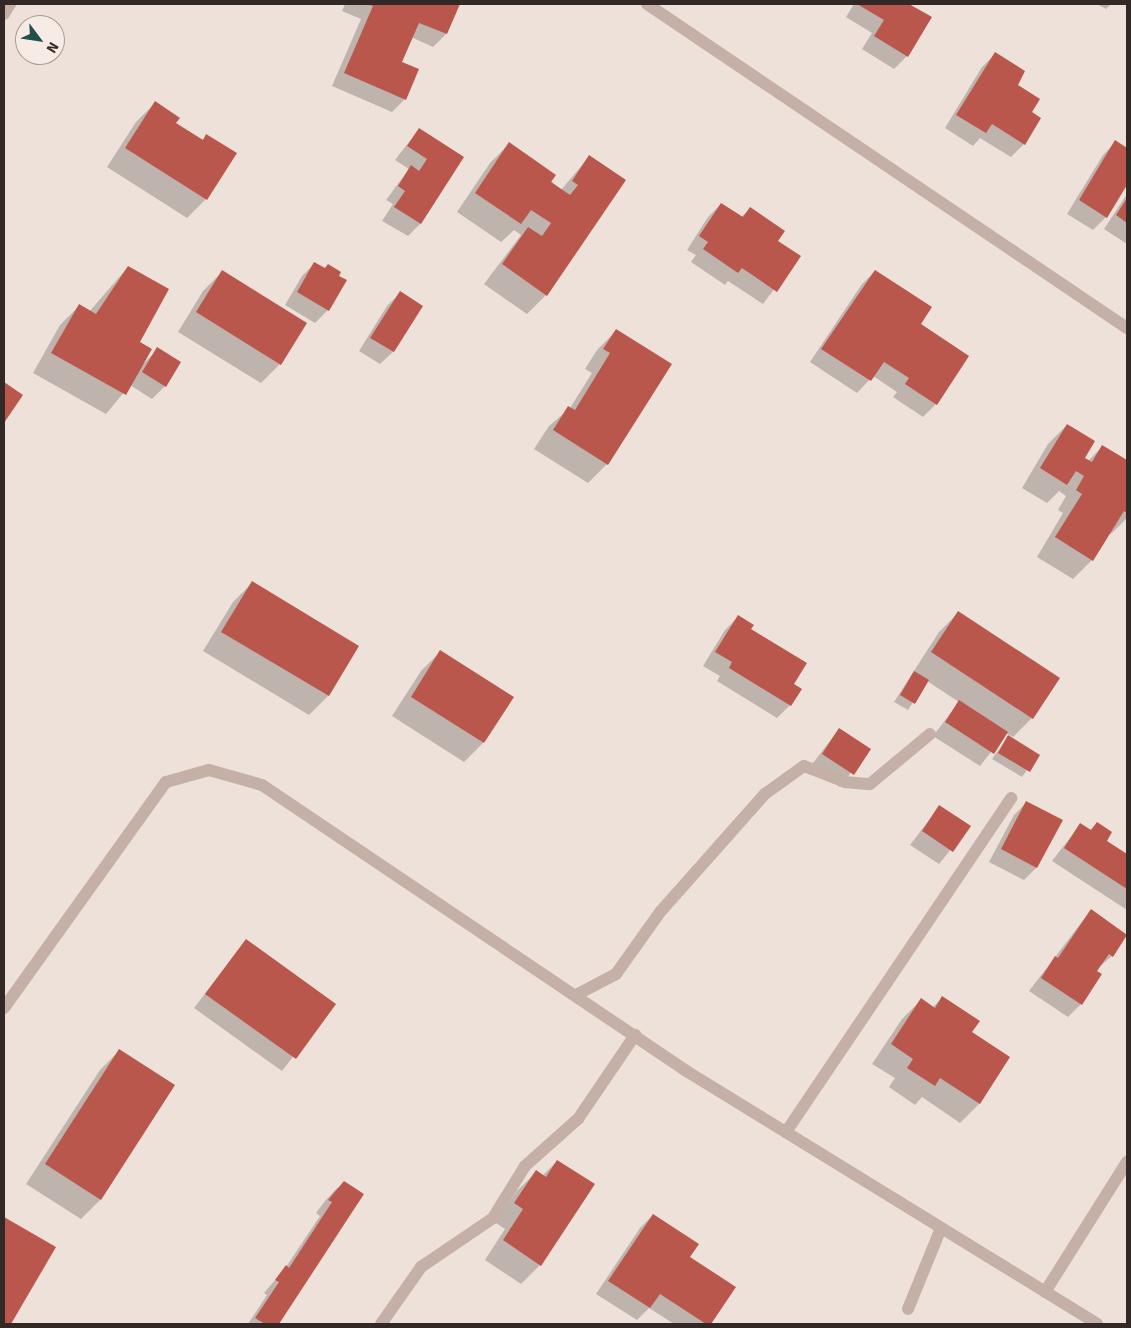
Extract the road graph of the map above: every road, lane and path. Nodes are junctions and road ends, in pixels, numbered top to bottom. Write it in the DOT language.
graph roads {
  1 [pos="10,4"];
  2 [pos="647,4"];
  3 [pos="4,14"];
  4 [pos="1127,328"];
  5 [pos="930,734"];
  6 [pos="1011,798"];
  7 [pos="576,995"];
  8 [pos="4,1008"];
  9 [pos="635,1035"];
  10 [pos="786,1132"];
  11 [pos="1127,1162"];
  12 [pos="941,1228"];
  13 [pos="1045,1292"];
  14 [pos="908,1309"];
  15 [pos="1090,1322"];
  16 [pos="381,1324"];
  1 -- 3 [label="street"];
  2 -- 4 [label="street"];
  5 -- 7 [label="street"];
  6 -- 10 [label="street"];
  7 -- 8 [label="street"];
  7 -- 9 [label="street"];
  9 -- 10 [label="street"];
  9 -- 16 [label="street"];
  10 -- 12 [label="street"];
  11 -- 13 [label="street"];
  12 -- 13 [label="street"];
  12 -- 14 [label="street"];
  13 -- 15 [label="street"];
}
